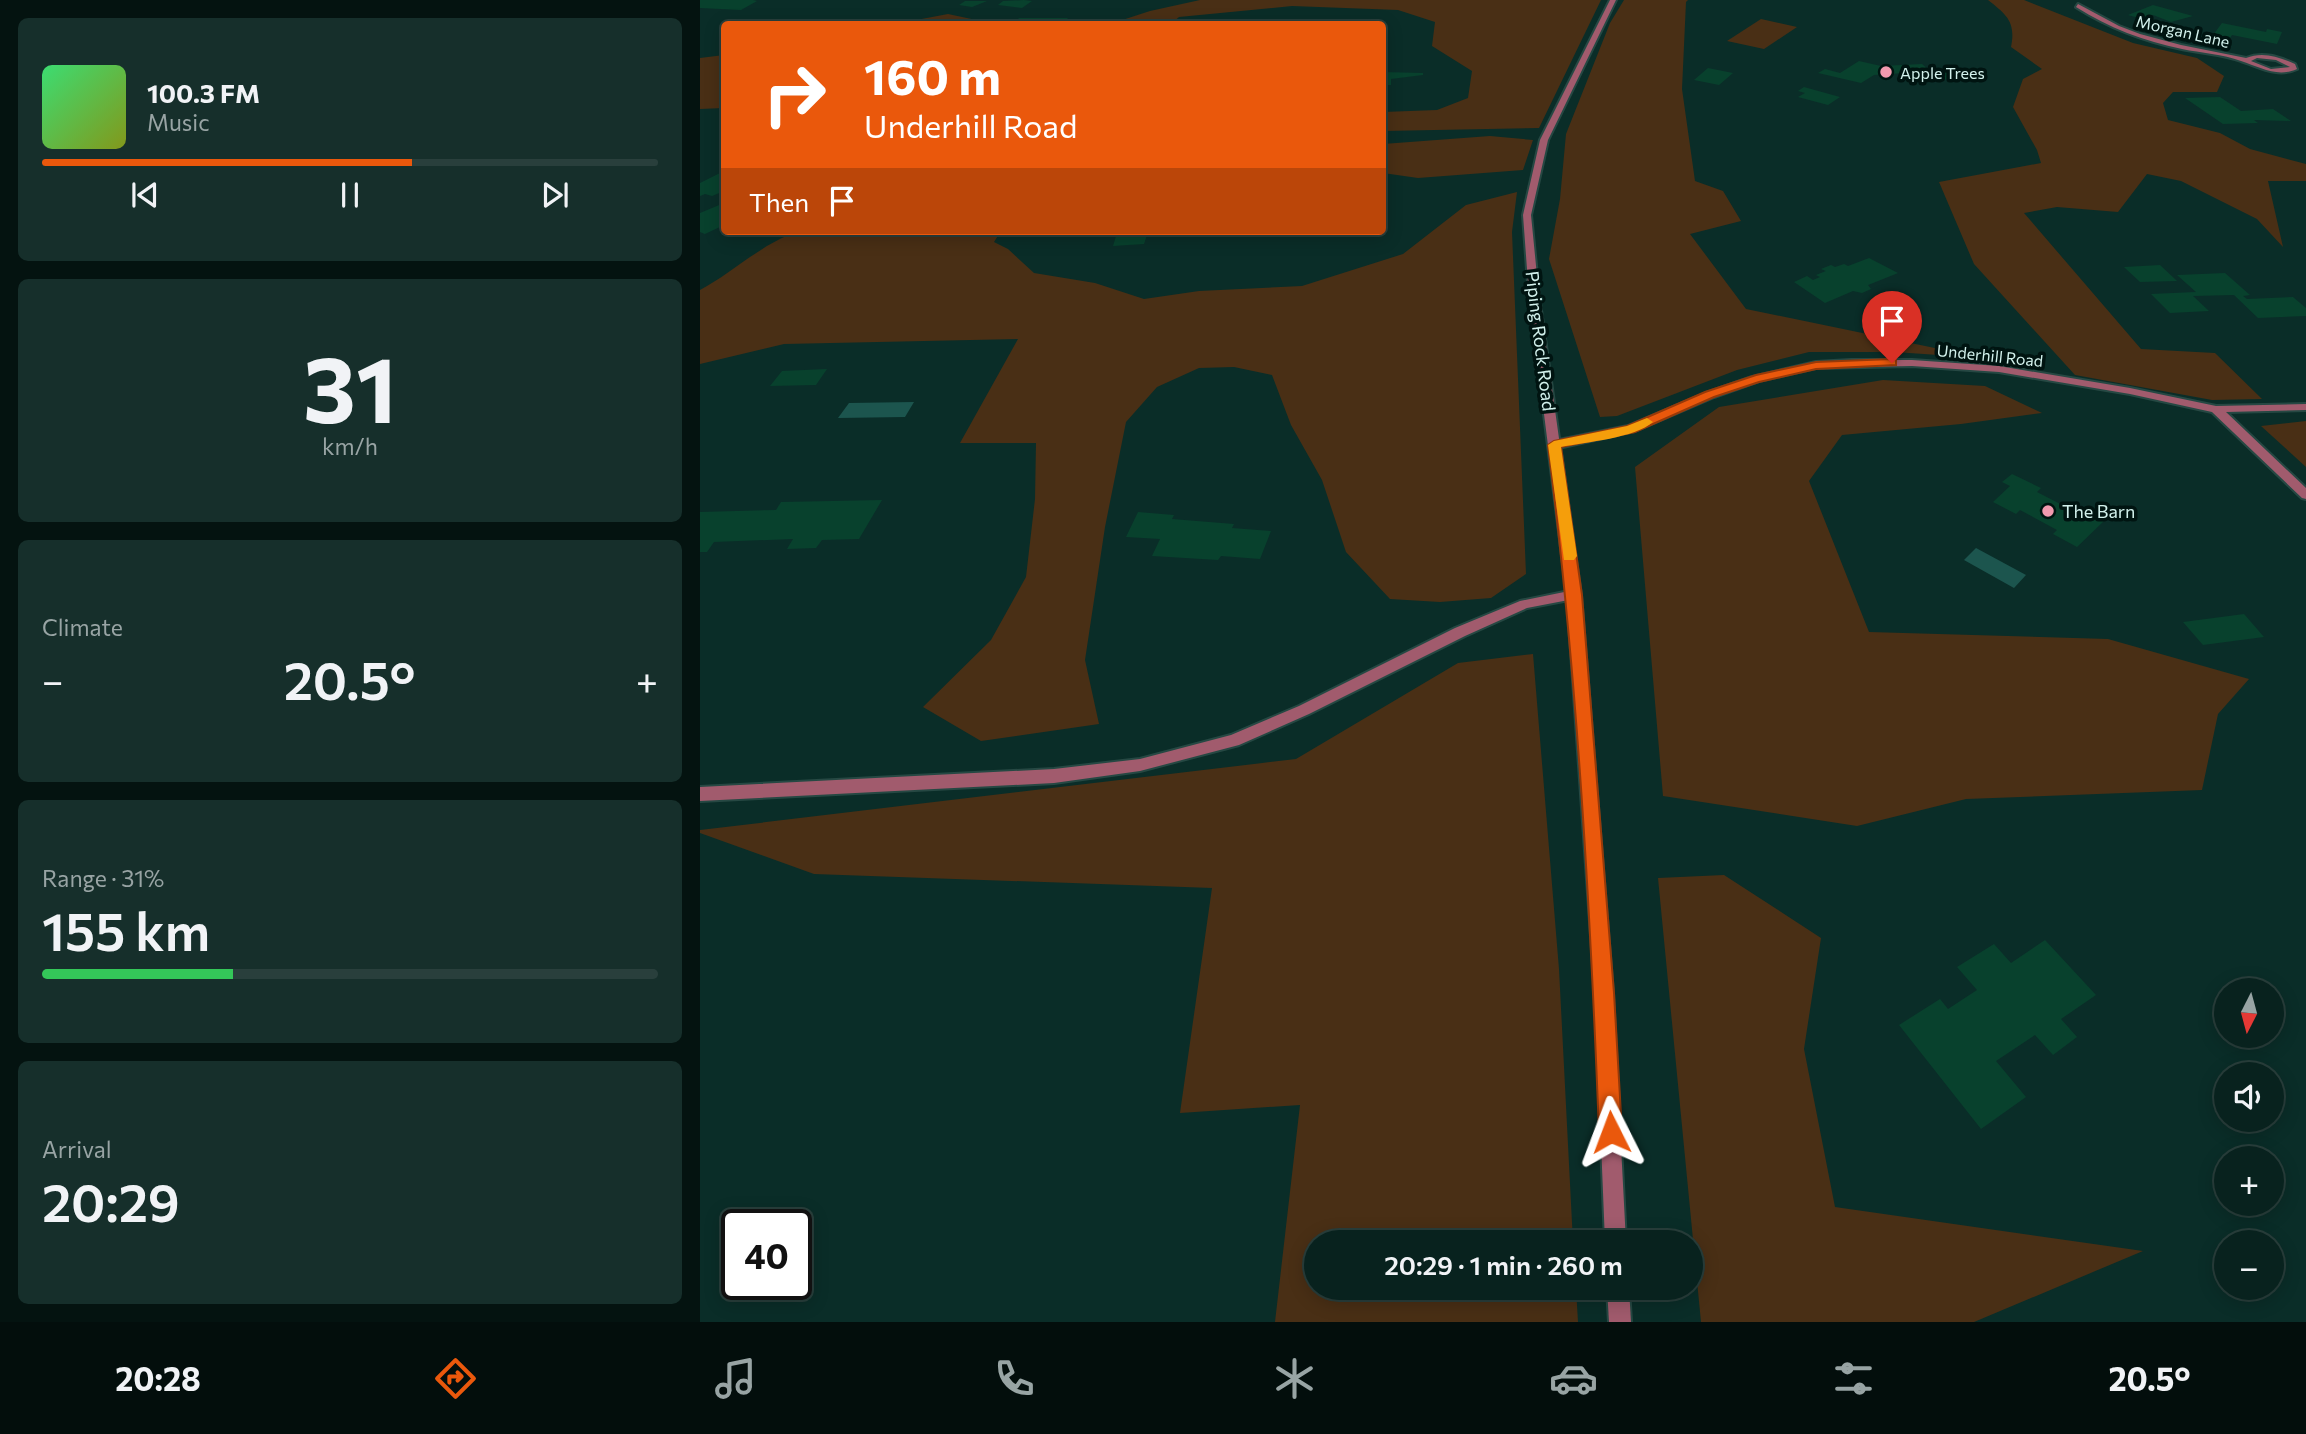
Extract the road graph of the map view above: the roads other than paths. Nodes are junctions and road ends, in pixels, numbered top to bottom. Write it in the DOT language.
graph roads {
  1 [pos="1613,0"];
  2 [pos="2078,6"];
  3 [pos="2247,60"];
  4 [pos="2294,69"];
  5 [pos="2306,71"];
  6 [pos="2306,407"];
  7 [pos="2216,410"];
  8 [pos="1554,445"];
  9 [pos="2306,495"];
  10 [pos="1574,595"];
  11 [pos="700,794"];
  12 [pos="1615,1230"];
  13 [pos="1619,1300"];
  14 [pos="1620,1322"];
  1 -- 8 [label="street, Piping Rock Road"];
  2 -- 3 [label="street, Morgan Lane"];
  3 -- 4 [label="street, Morgan Lane"];
  3 -- 4 [label="street, Morgan Lane"];
  4 -- 5 [label="street, Morgan Lane"];
  6 -- 7 [label="street, Underhill Road"];
  7 -- 8 [label="street, Underhill Road"];
  7 -- 9 [label="street"];
  8 -- 10 [label="street, Piping Rock Road"];
  10 -- 11 [label="street"];
  10 -- 12 [label="street, Piping Rock Road"];
  13 -- 14 [label="street"];
}
